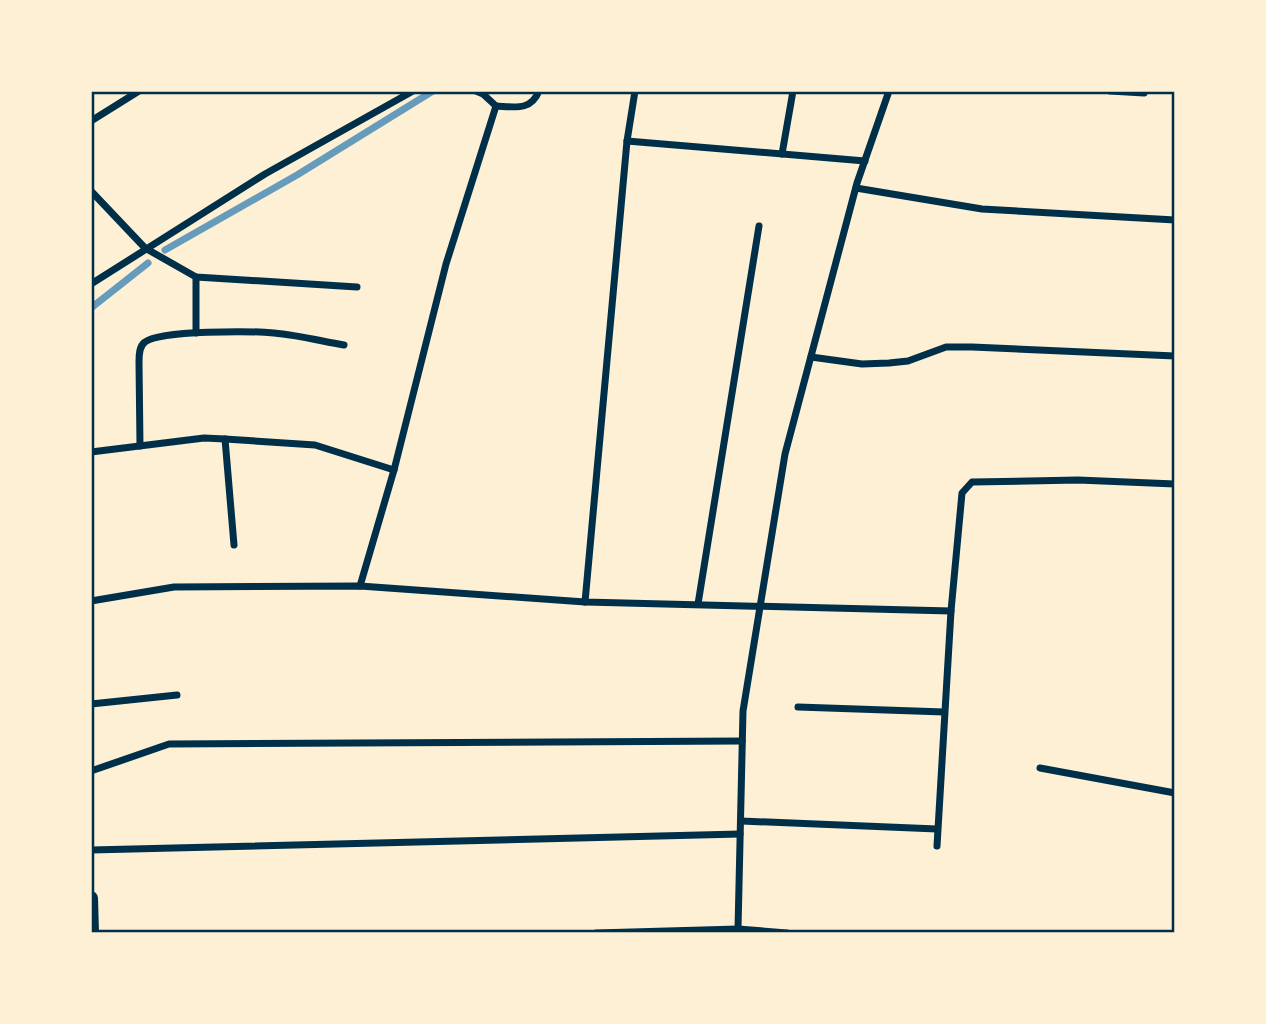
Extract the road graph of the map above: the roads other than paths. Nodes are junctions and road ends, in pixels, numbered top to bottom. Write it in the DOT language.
graph roads {
  1 [pos="139,91"];
  2 [pos="413,91"];
  3 [pos="476,91"];
  4 [pos="539,91"];
  5 [pos="635,91"];
  6 [pos="793,91"];
  7 [pos="889,91"];
  8 [pos="1110,91"];
  9 [pos="1144,93"];
  10 [pos="496,106"];
  11 [pos="91,121"];
  12 [pos="627,141"];
  13 [pos="782,154"];
  14 [pos="865,161"];
  15 [pos="856,188"];
  16 [pos="91,191"];
  17 [pos="1175,220"];
  18 [pos="759,226"];
  19 [pos="145,248"];
  20 [pos="196,277"];
  21 [pos="91,284"];
  22 [pos="357,288"];
  23 [pos="196,333"];
  24 [pos="344,345"];
  25 [pos="1175,356"];
  26 [pos="811,357"];
  27 [pos="225,439"];
  28 [pos="140,446"];
  29 [pos="91,452"];
  30 [pos="394,470"];
  31 [pos="1175,484"];
  32 [pos="234,545"];
  33 [pos="359,586"];
  34 [pos="91,601"];
  35 [pos="585,602"];
  36 [pos="698,604"];
  37 [pos="759,606"];
  38 [pos="951,611"];
  39 [pos="177,695"];
  40 [pos="91,704"];
  41 [pos="798,706"];
  42 [pos="944,712"];
  43 [pos="742,741"];
  44 [pos="1040,768"];
  45 [pos="91,771"];
  46 [pos="1175,793"];
  47 [pos="741,821"];
  48 [pos="937,829"];
  49 [pos="740,834"];
  50 [pos="937,846"];
  51 [pos="91,850"];
  52 [pos="91,898"];
  53 [pos="738,929"];
  54 [pos="722,931"];
  55 [pos="92,933"];
  56 [pos="597,933"];
  57 [pos="787,933"];
  1 -- 11 [label="street"];
  2 -- 19 [label="street"];
  3 -- 10 [label="street"];
  4 -- 10 [label="street"];
  5 -- 12 [label="street"];
  6 -- 13 [label="street"];
  7 -- 14 [label="street"];
  8 -- 9 [label="street"];
  10 -- 30 [label="street"];
  12 -- 13 [label="street"];
  12 -- 35 [label="street"];
  13 -- 14 [label="street"];
  14 -- 15 [label="street"];
  15 -- 17 [label="street"];
  15 -- 26 [label="street"];
  16 -- 19 [label="street"];
  18 -- 36 [label="street"];
  19 -- 20 [label="street"];
  19 -- 21 [label="street"];
  20 -- 22 [label="street"];
  20 -- 23 [label="street"];
  23 -- 24 [label="street"];
  23 -- 28 [label="street"];
  25 -- 26 [label="street"];
  26 -- 37 [label="street"];
  27 -- 28 [label="street"];
  27 -- 30 [label="street"];
  27 -- 32 [label="street"];
  28 -- 29 [label="street"];
  30 -- 33 [label="street"];
  31 -- 38 [label="street"];
  33 -- 34 [label="street"];
  33 -- 35 [label="street"];
  35 -- 36 [label="street"];
  36 -- 37 [label="street"];
  37 -- 38 [label="street"];
  37 -- 43 [label="street"];
  38 -- 42 [label="street"];
  39 -- 40 [label="street"];
  41 -- 42 [label="street"];
  42 -- 48 [label="street"];
  43 -- 45 [label="street"];
  43 -- 47 [label="street"];
  44 -- 46 [label="street"];
  47 -- 48 [label="street"];
  47 -- 49 [label="street"];
  48 -- 50 [label="street"];
  49 -- 51 [label="street"];
  49 -- 53 [label="street"];
  52 -- 55 [label="main road"];
  53 -- 54 [label="street"];
  53 -- 57 [label="street"];
  54 -- 56 [label="street"];
}
